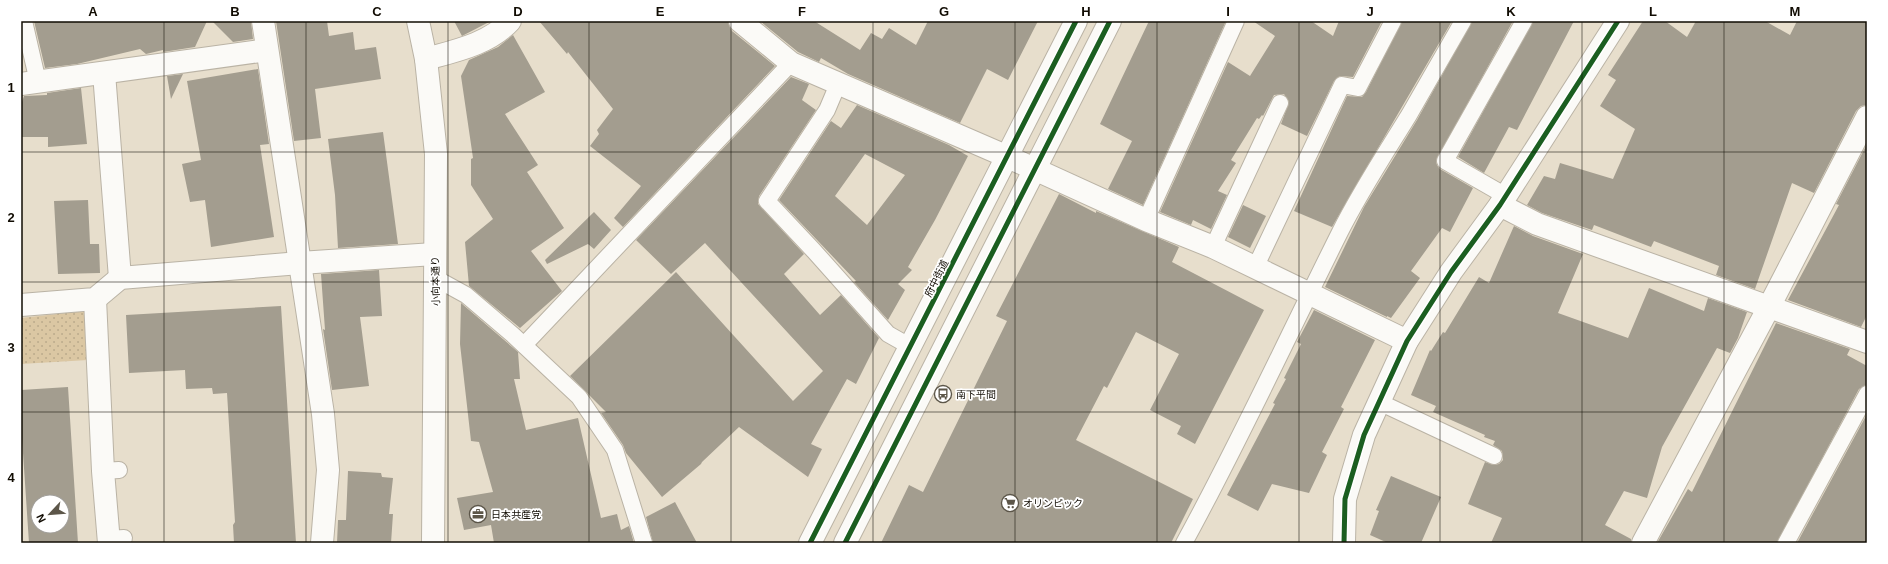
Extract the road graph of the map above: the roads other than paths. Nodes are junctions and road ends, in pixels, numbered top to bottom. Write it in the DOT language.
graph roads {
  1 [pos="24,21"];
  2 [pos="263,21"];
  3 [pos="418,21"];
  4 [pos="510,21"];
  5 [pos="740,21"];
  6 [pos="1076,21"];
  7 [pos="1110,21"];
  8 [pos="1236,21"];
  9 [pos="1393,21"];
  10 [pos="1463,21"];
  11 [pos="1524,21"];
  12 [pos="1618,21"];
  13 [pos="267,50"];
  14 [pos="426,59"];
  15 [pos="791,63"];
  16 [pos="104,73"];
  17 [pos="29,83"];
  18 [pos="838,84"];
  19 [pos="1280,103"];
  20 [pos="1866,121"];
  21 [pos="1008,157"];
  22 [pos="1034,169"];
  23 [pos="1503,201"];
  24 [pos="1146,220"];
  25 [pos="1212,247"];
  26 [pos="434,254"];
  27 [pos="300,263"];
  28 [pos="1255,268"];
  29 [pos="120,278"];
  30 [pos="435,278"];
  31 [pos="1311,294"];
  32 [pos="95,299"];
  33 [pos="21,305"];
  34 [pos="1769,307"];
  35 [pos="1407,340"];
  36 [pos="1867,342"];
  37 [pos="524,345"];
  38 [pos="911,347"];
  39 [pos="1867,394"];
  40 [pos="1379,402"];
  41 [pos="1494,456"];
  42 [pos="114,540"];
  43 [pos="1347,541"];
  44 [pos="322,543"];
  45 [pos="433,543"];
  46 [pos="644,543"];
  47 [pos="810,543"];
  48 [pos="845,543"];
  49 [pos="1184,543"];
  50 [pos="1643,543"];
  51 [pos="1786,543"];
  1 -- 17 [label="lane"];
  2 -- 13 [label="main road"];
  3 -- 14 [label="main road, 小向本通り"];
  4 -- 14 [label="main road"];
  5 -- 15 [label="main road"];
  6 -- 21 [label="main road, 府中街道"];
  7 -- 22 [label="main road"];
  8 -- 24 [label="lane"];
  9 -- 28 [label="lane"];
  10 -- 31 [label="lane"];
  11 -- 23 [label="lane"];
  12 -- 23 [label="main road"];
  13 -- 16 [label="main road"];
  13 -- 27 [label="main road"];
  14 -- 26 [label="main road, 小向本通り"];
  15 -- 18 [label="main road"];
  15 -- 37 [label="lane"];
  16 -- 17 [label="main road"];
  16 -- 29 [label="main road"];
  18 -- 21 [label="main road"];
  18 -- 38 [label="lane"];
  19 -- 25 [label="lane"];
  20 -- 34 [label="main road"];
  21 -- 22 [label="main road"];
  21 -- 38 [label="main road, 府中街道"];
  22 -- 24 [label="main road"];
  22 -- 48 [label="main road"];
  23 -- 34 [label="main road"];
  23 -- 35 [label="main road"];
  24 -- 25 [label="main road"];
  25 -- 28 [label="main road"];
  26 -- 27 [label="main road"];
  26 -- 30 [label="main road, 小向本通り"];
  27 -- 29 [label="main road"];
  27 -- 44 [label="main road"];
  28 -- 31 [label="main road"];
  29 -- 32 [label="main road"];
  30 -- 37 [label="lane"];
  30 -- 45 [label="main road, 小向本通り"];
  31 -- 35 [label="main road"];
  31 -- 49 [label="lane"];
  32 -- 33 [label="main road"];
  32 -- 42 [label="main road"];
  34 -- 36 [label="main road"];
  34 -- 50 [label="main road"];
  35 -- 40 [label="main road"];
  37 -- 46 [label="lane"];
  38 -- 47 [label="main road, 府中街道"];
  39 -- 51 [label="lane"];
  40 -- 41 [label="lane"];
  40 -- 43 [label="main road"];
}
